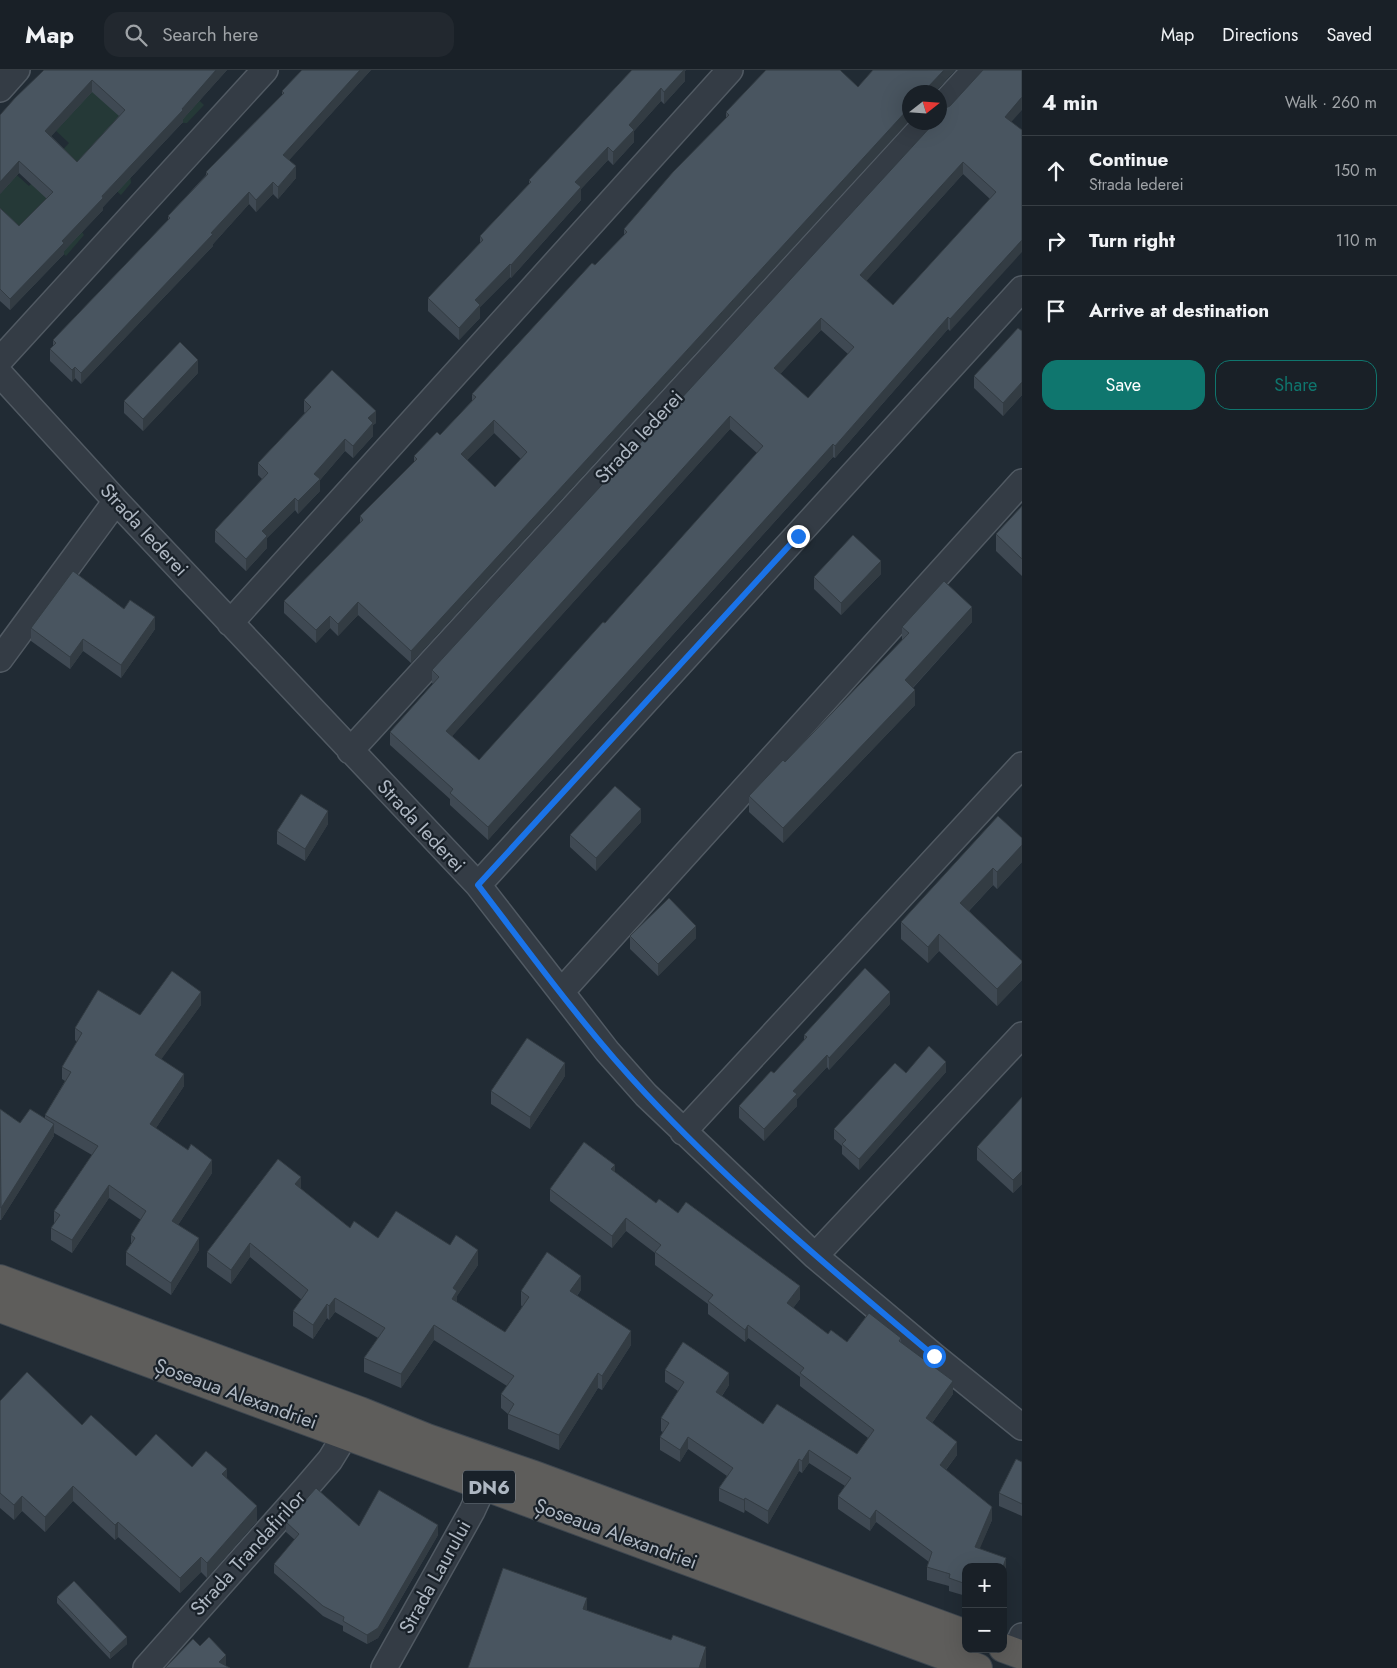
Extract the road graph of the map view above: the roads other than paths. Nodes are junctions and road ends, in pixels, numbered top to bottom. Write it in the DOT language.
graph roads {
  1 [pos="17,70"];
  2 [pos="265,70"];
  3 [pos="730,70"];
  4 [pos="975,70"];
  5 [pos="0,89"];
  6 [pos="947,101"];
  7 [pos="920,130"];
  8 [pos="1022,289"];
  9 [pos="0,360"];
  10 [pos="0,374"];
  11 [pos="1022,482"];
  12 [pos="116,501"];
  13 [pos="230,622"];
  14 [pos="0,659"];
  15 [pos="350,751"];
  16 [pos="1022,765"];
  17 [pos="478,885"];
  18 [pos="561,992"];
  19 [pos="1022,1035"];
  20 [pos="683,1132"];
  21 [pos="815,1256"];
  22 [pos="0,1279"];
  23 [pos="0,1308"];
  24 [pos="1022,1426"];
  25 [pos="346,1434"];
  26 [pos="484,1485"];
  27 [pos="962,1633"];
  28 [pos="146,1668"];
  29 [pos="384,1668"];
  30 [pos="978,1668"];
  1 -- 5 [label="street"];
  2 -- 9 [label="street"];
  3 -- 13 [label="street"];
  4 -- 6 [label="street"];
  7 -- 15 [label="street, Strada Iederei"];
  8 -- 17 [label="street"];
  10 -- 12 [label="street, Strada Iederei"];
  11 -- 18 [label="street"];
  12 -- 13 [label="street, Strada Iederei"];
  12 -- 14 [label="street"];
  13 -- 15 [label="street, Strada Iederei"];
  15 -- 17 [label="street, Strada Iederei"];
  16 -- 20 [label="street"];
  17 -- 18 [label="street, Strada Iederei"];
  18 -- 20 [label="street, Strada Iederei"];
  19 -- 21 [label="street"];
  20 -- 21 [label="street, Strada Iederei"];
  21 -- 24 [label="street, Strada Iederei"];
  22 -- 27 [label="highway, Șoseaua Alexandriei / DN6"];
  23 -- 25 [label="highway, Șoseaua Alexandriei / DN6"];
  25 -- 26 [label="highway, Șoseaua Alexandriei / DN6"];
  25 -- 28 [label="street, Strada Trandafirilor"];
  26 -- 29 [label="street, Strada Laurului"];
  26 -- 30 [label="highway, Șoseaua Alexandriei / DN6"];
}
